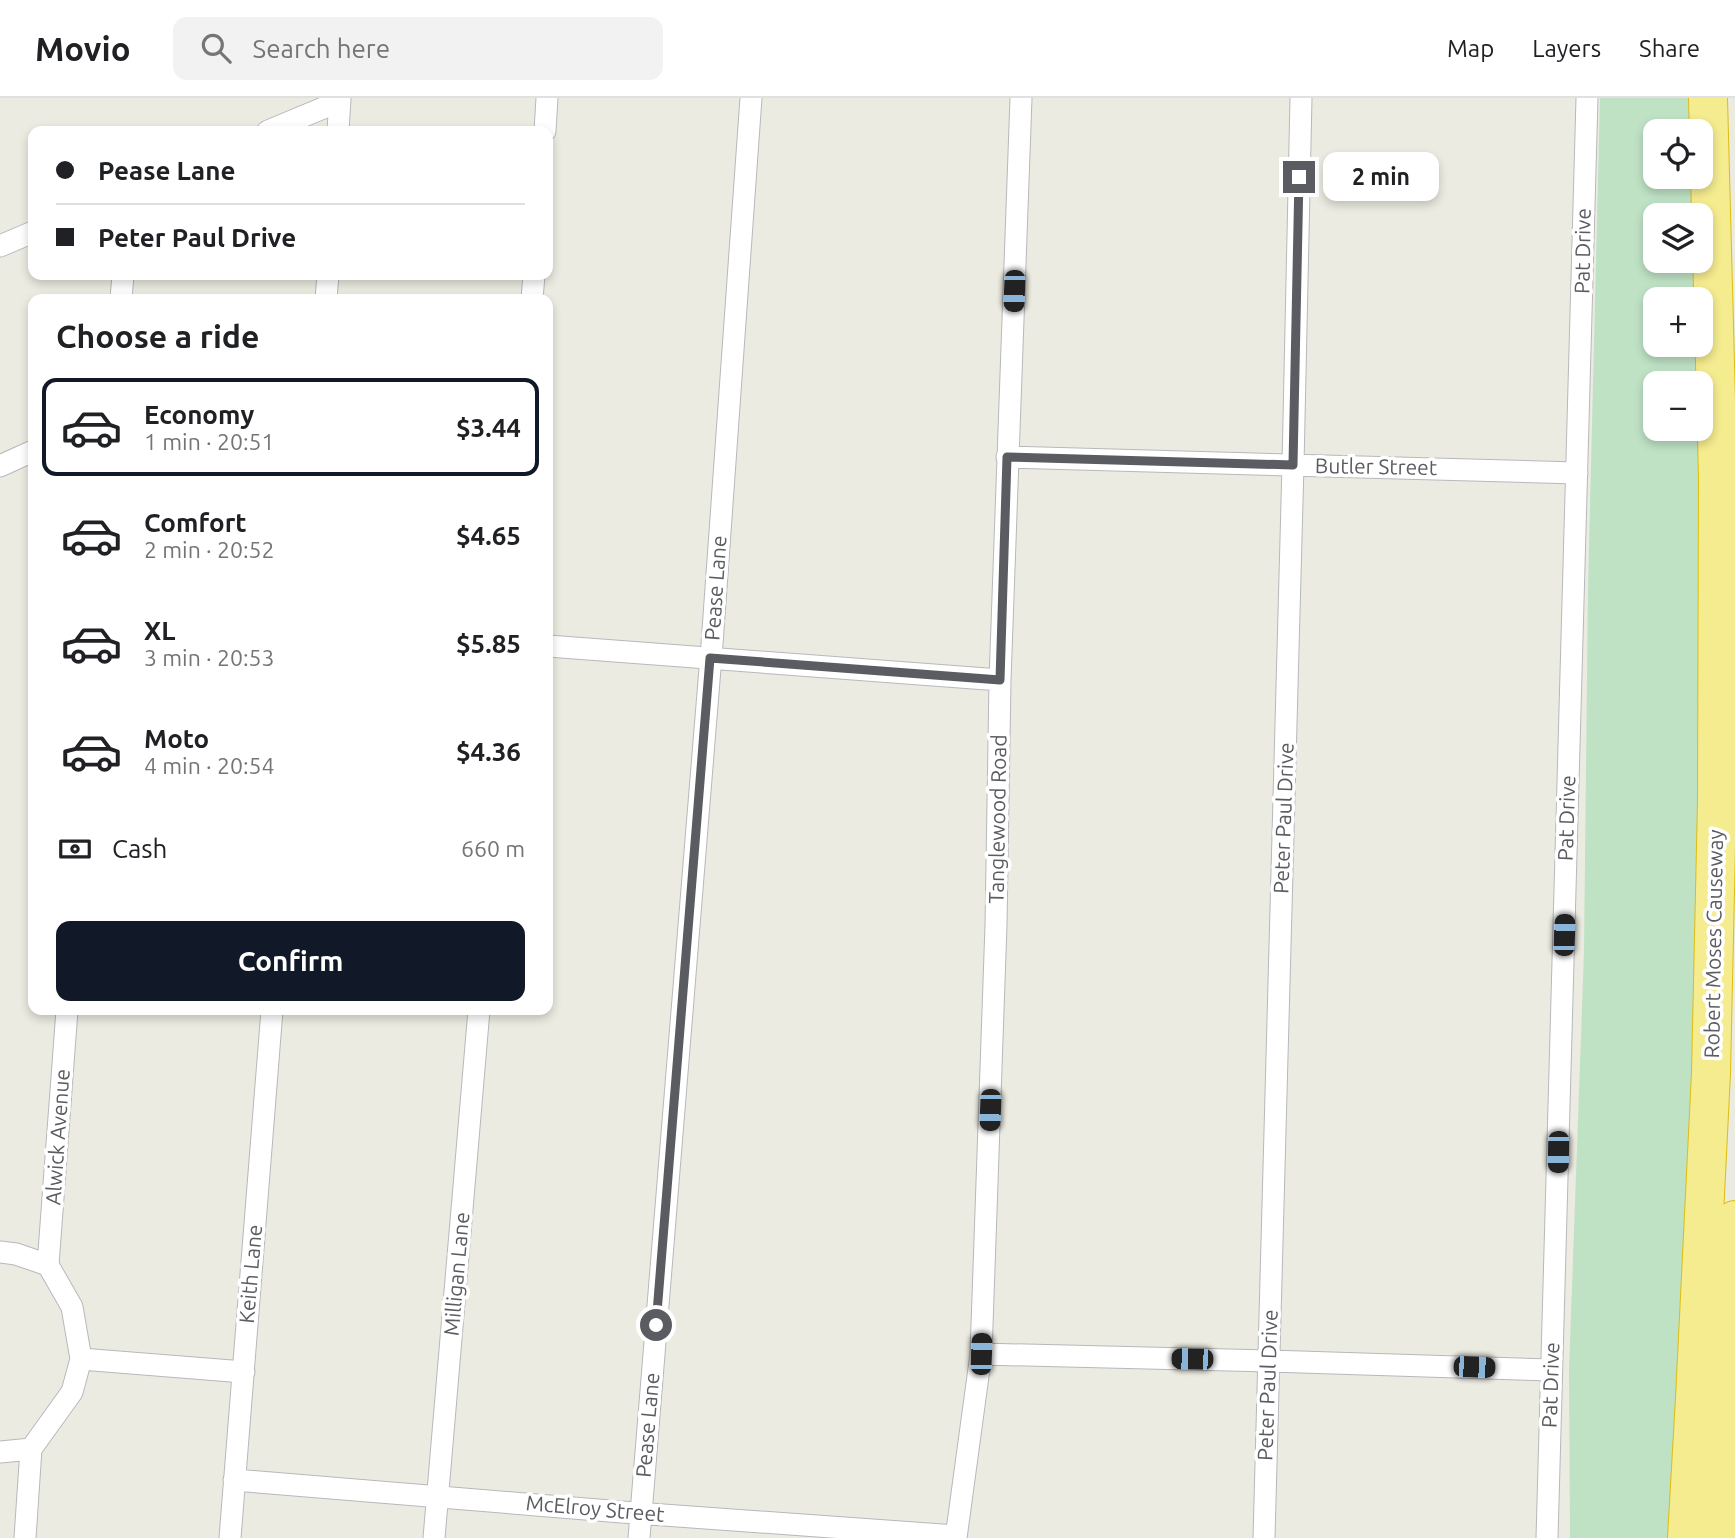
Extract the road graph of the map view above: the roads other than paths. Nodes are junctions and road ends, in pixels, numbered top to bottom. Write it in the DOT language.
graph roads {
  1 [pos="547,98"];
  2 [pos="751,98"];
  3 [pos="1021,98"];
  4 [pos="1301,98"];
  5 [pos="1587,98"];
  6 [pos="1708,98"];
  7 [pos="340,99"];
  8 [pos="279,126"];
  9 [pos="338,126"];
  10 [pos="545,126"];
  11 [pos="28,234"];
  12 [pos="0,246"];
  13 [pos="28,453"];
  14 [pos="1007,457"];
  15 [pos="1293,465"];
  16 [pos="0,466"];
  17 [pos="1577,473"];
  18 [pos="553,646"];
  19 [pos="710,658"];
  20 [pos="1000,680"];
  21 [pos="67,1015"];
  22 [pos="272,1015"];
  23 [pos="479,1015"];
  24 [pos="1735,1220"];
  25 [pos="0,1252"];
  26 [pos="48,1265"];
  27 [pos="981,1354"];
  28 [pos="81,1359"];
  29 [pos="1269,1361"];
  30 [pos="1551,1370"];
  31 [pos="244,1372"];
  32 [pos="31,1449"];
  33 [pos="0,1451"];
  34 [pos="234,1480"];
  35 [pos="438,1496"];
  36 [pos="641,1513"];
  37 [pos="956,1537"];
  38 [pos="25,1538"];
  39 [pos="230,1538"];
  40 [pos="434,1538"];
  41 [pos="639,1538"];
  42 [pos="1264,1538"];
  43 [pos="1547,1538"];
  44 [pos="1687,1538"];
  45 [pos="1716,1538"];
  1 -- 10 [label="street"];
  2 -- 19 [label="street, Pease Lane"];
  3 -- 14 [label="street, Tanglewood Road"];
  4 -- 15 [label="street, Peter Paul Drive"];
  5 -- 17 [label="street, Pat Drive"];
  6 -- 44 [label="highway, Robert Moses Causeway"];
  7 -- 8 [label="street"];
  7 -- 9 [label="street"];
  11 -- 12 [label="street"];
  13 -- 16 [label="street"];
  14 -- 15 [label="street, Butler Street"];
  14 -- 20 [label="street, Tanglewood Road"];
  15 -- 17 [label="street, Butler Street"];
  15 -- 29 [label="street, Peter Paul Drive"];
  17 -- 30 [label="street, Pat Drive"];
  18 -- 19 [label="street"];
  19 -- 20 [label="street"];
  19 -- 36 [label="street, Pease Lane"];
  20 -- 27 [label="street, Tanglewood Road"];
  21 -- 26 [label="street, Alwick Avenue"];
  22 -- 31 [label="street, Keith Lane"];
  23 -- 35 [label="street, Milligan Lane"];
  24 -- 45 [label="highway"];
  25 -- 26 [label="street"];
  26 -- 28 [label="street"];
  27 -- 29 [label="street"];
  27 -- 37 [label="street, Tanglewood Road"];
  28 -- 31 [label="street"];
  28 -- 32 [label="street"];
  29 -- 30 [label="street"];
  29 -- 42 [label="street, Peter Paul Drive"];
  30 -- 43 [label="street, Pat Drive"];
  31 -- 34 [label="street, Keith Lane"];
  32 -- 33 [label="street"];
  32 -- 38 [label="street"];
  34 -- 35 [label="street, McElroy Street"];
  34 -- 39 [label="street, Keith Lane"];
  35 -- 36 [label="street, McElroy Street"];
  35 -- 40 [label="street, Milligan Lane"];
  36 -- 37 [label="street, McElroy Street"];
  36 -- 41 [label="street, Pease Lane"];
}
